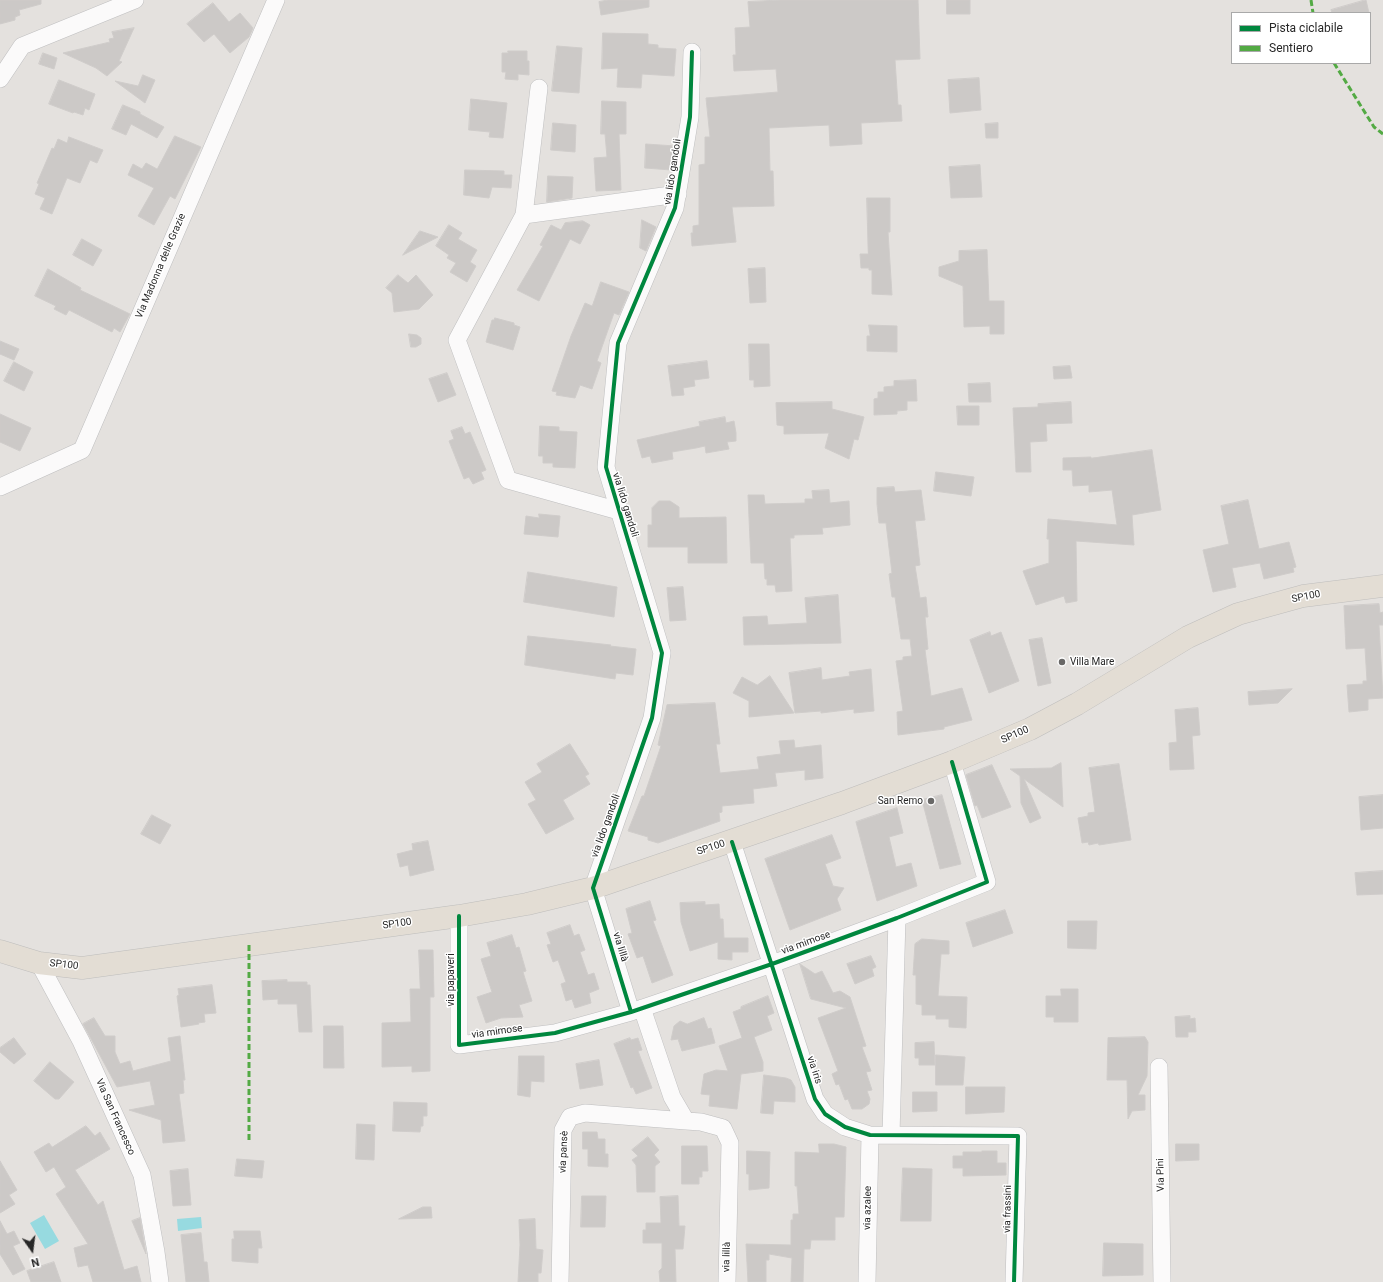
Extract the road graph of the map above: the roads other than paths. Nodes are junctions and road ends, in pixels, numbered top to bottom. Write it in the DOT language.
graph roads {
  1 [pos="135,0"];
  2 [pos="276,0"];
  3 [pos="692,52"];
  4 [pos="0,79"];
  5 [pos="539,88"];
  6 [pos="678,194"];
  7 [pos="524,215"];
  8 [pos="0,487"];
  9 [pos="619,511"];
  10 [pos="1383,586"];
  11 [pos="952,762"];
  12 [pos="732,842"];
  13 [pos="593,888"];
  14 [pos="459,916"];
  15 [pos="897,918"];
  16 [pos="0,951"];
  17 [pos="39,963"];
  18 [pos="772,964"];
  19 [pos="636,1010"];
  20 [pos="459,1045"];
  21 [pos="1159,1067"];
  22 [pos="686,1121"];
  23 [pos="870,1135"];
  24 [pos="891,1135"];
  25 [pos="1018,1136"];
  26 [pos="160,1282"];
  27 [pos="560,1282"];
  28 [pos="727,1282"];
  29 [pos="867,1282"];
  30 [pos="1014,1282"];
  31 [pos="1162,1282"];
  1 -- 4 [label="street"];
  2 -- 8 [label="street, Via Madonna delle Grazie"];
  3 -- 6 [label="street, via lido gandoli"];
  5 -- 7 [label="street"];
  6 -- 7 [label="street"];
  6 -- 9 [label="street, via lido gandoli"];
  7 -- 9 [label="street"];
  9 -- 13 [label="street, via lido gandoli"];
  10 -- 11 [label="main road, SP100 / SP100"];
  11 -- 12 [label="main road, SP100 / SP100"];
  11 -- 15 [label="street, via mimose"];
  12 -- 13 [label="main road, SP100 / SP100"];
  12 -- 18 [label="street, via iris"];
  13 -- 14 [label="main road, SP100 / SP100"];
  13 -- 19 [label="street, via lillà"];
  14 -- 17 [label="main road, SP100 / SP100"];
  14 -- 20 [label="street, via papaveri"];
  15 -- 18 [label="street, via mimose"];
  15 -- 24 [label="street"];
  16 -- 17 [label="main road, SP100 / SP100"];
  17 -- 26 [label="street, Via San Francesco"];
  18 -- 19 [label="street, via mimose"];
  18 -- 23 [label="street, via iris"];
  19 -- 20 [label="street, via mimose"];
  19 -- 22 [label="street, via lillà"];
  21 -- 31 [label="street, Via Pini"];
  22 -- 27 [label="street, via pansè"];
  22 -- 28 [label="street, via lillà"];
  23 -- 24 [label="street, via iris"];
  23 -- 29 [label="street, via azalee"];
  24 -- 25 [label="street, via iris"];
  25 -- 30 [label="street, via frassini"];
}
